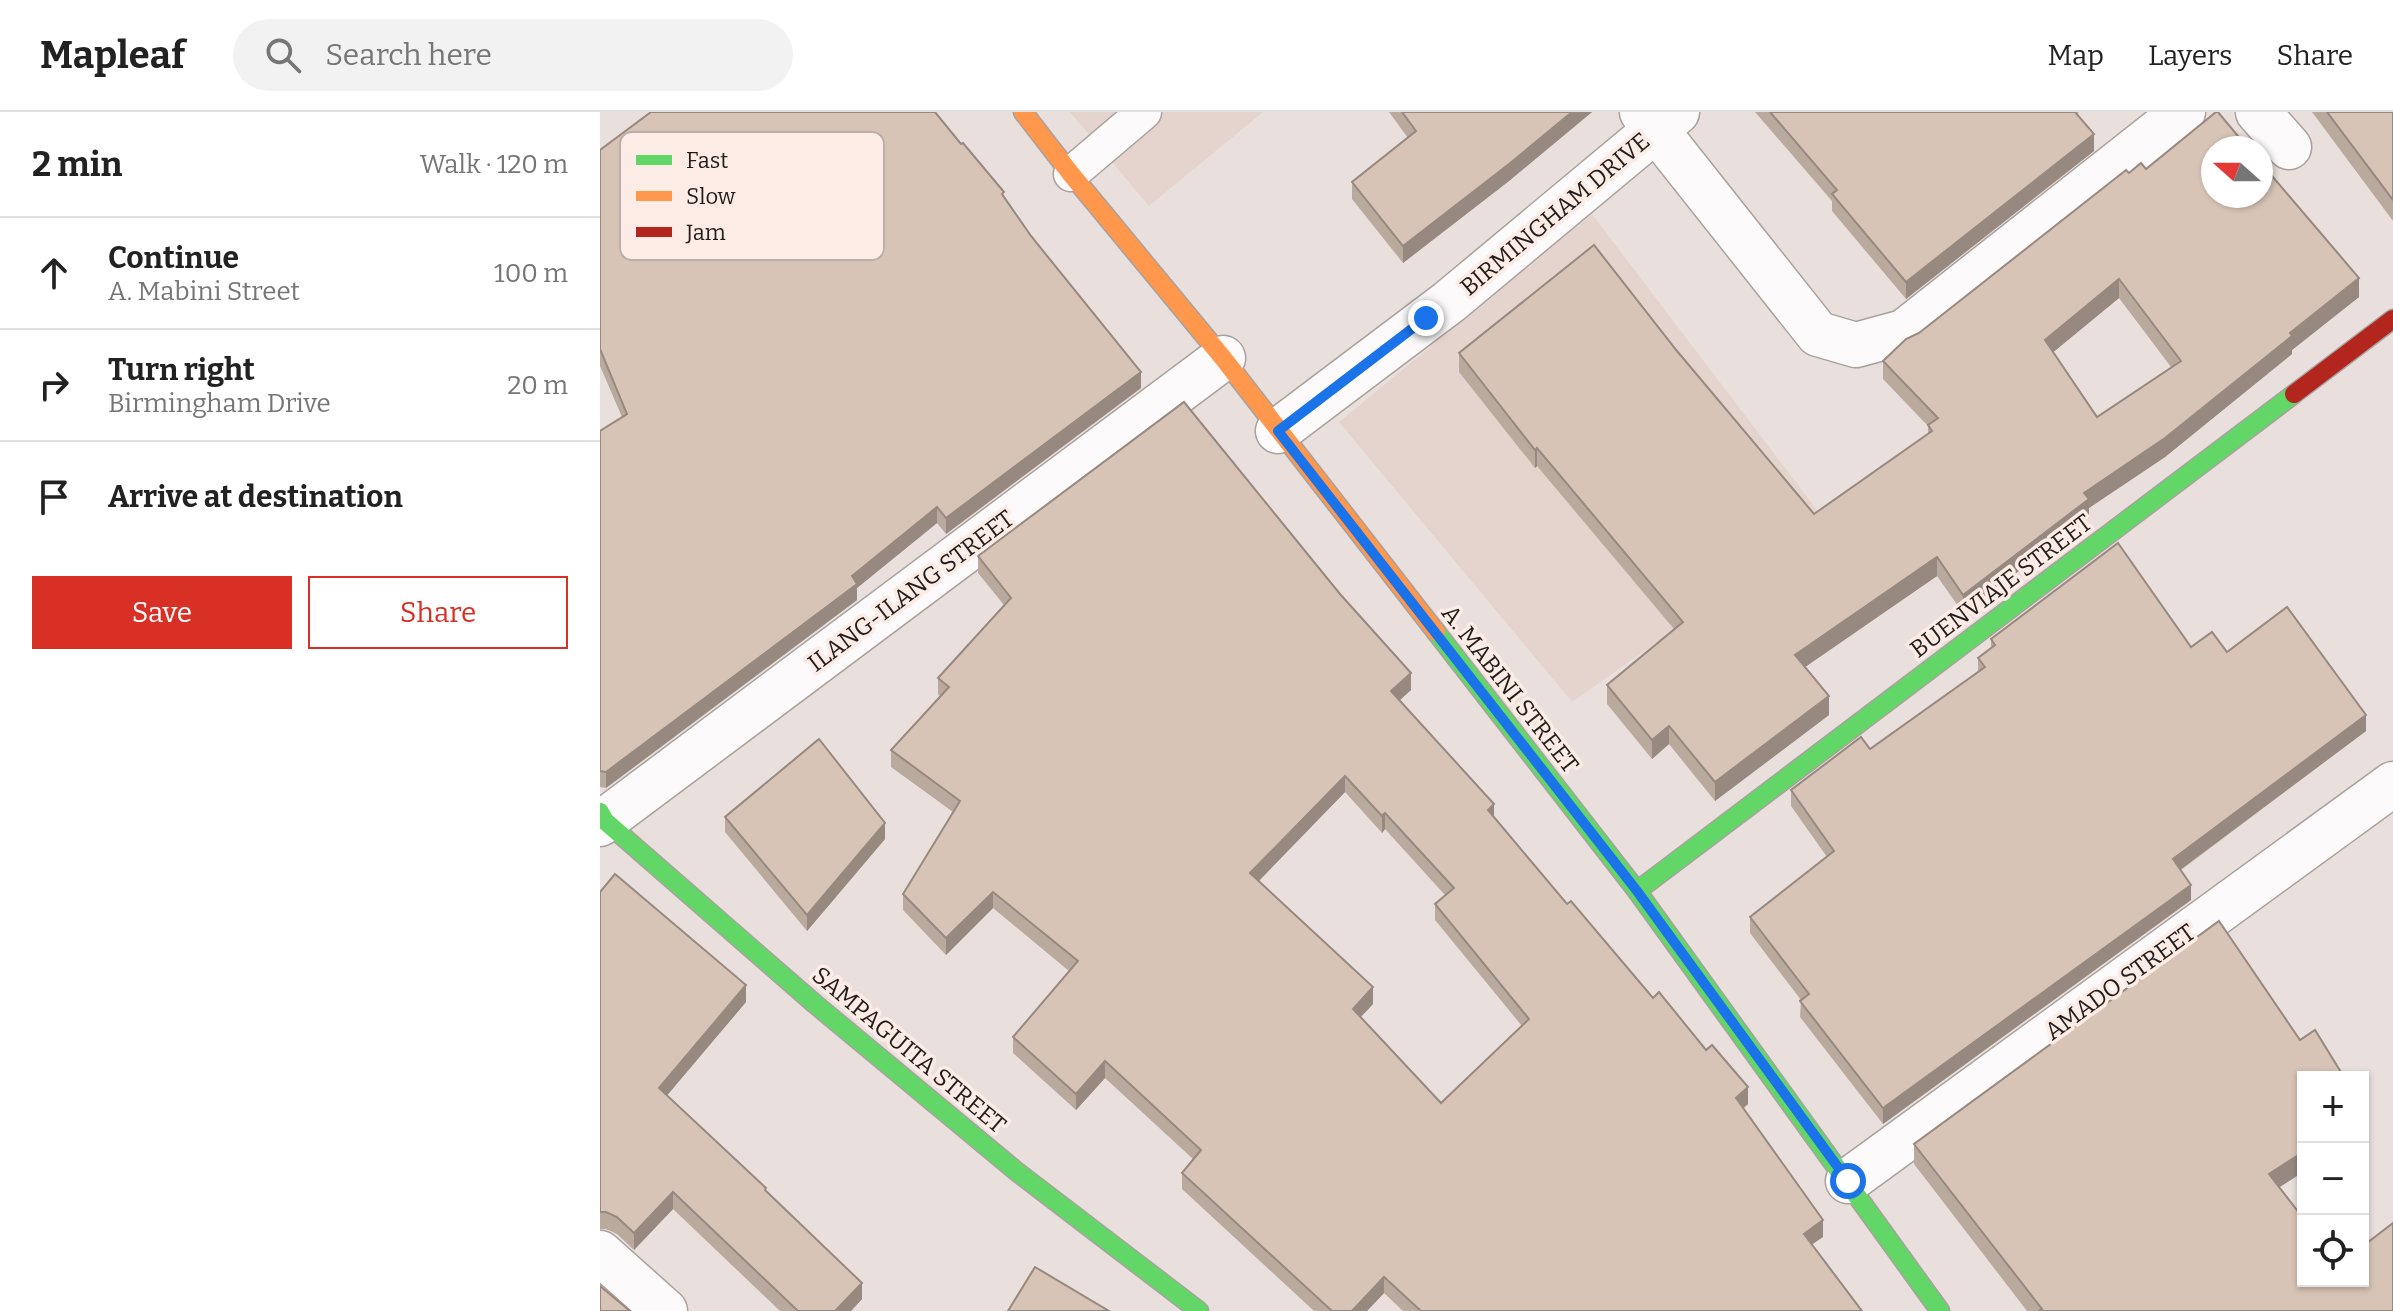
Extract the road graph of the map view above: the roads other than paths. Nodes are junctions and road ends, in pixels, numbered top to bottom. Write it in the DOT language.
graph roads {
  1 [pos="1023,112"];
  2 [pos="1144,112"];
  3 [pos="2183,112"];
  4 [pos="2258,112"];
  5 [pos="1658,118"];
  6 [pos="2289,147"];
  7 [pos="1071,174"];
  8 [pos="2393,319"];
  9 [pos="1223,358"];
  10 [pos="1278,431"];
  11 [pos="2393,784"];
  12 [pos="602,819"];
  13 [pos="1637,891"];
  14 [pos="1848,1181"];
  15 [pos="600,1253"];
  16 [pos="665,1311"];
  17 [pos="1199,1311"];
  18 [pos="1940,1311"];
  1 -- 7 [label="street, A. MABINI STREET"];
  2 -- 7 [label="lane"];
  3 -- 5 [label="street"];
  4 -- 6 [label="street"];
  5 -- 10 [label="street, BIRMINGHAM DRIVE"];
  7 -- 9 [label="street, A. MABINI STREET"];
  8 -- 13 [label="street, BUENVIAJE STREET"];
  9 -- 10 [label="street, A. MABINI STREET"];
  9 -- 12 [label="street, ILANG-ILANG STREET"];
  10 -- 13 [label="street, A. MABINI STREET"];
  11 -- 14 [label="street, AMADO STREET"];
  12 -- 17 [label="street, SAMPAGUITA STREET"];
  13 -- 14 [label="street, A. MABINI STREET"];
  14 -- 18 [label="street, A. MABINI STREET"];
  15 -- 16 [label="street"];
}
